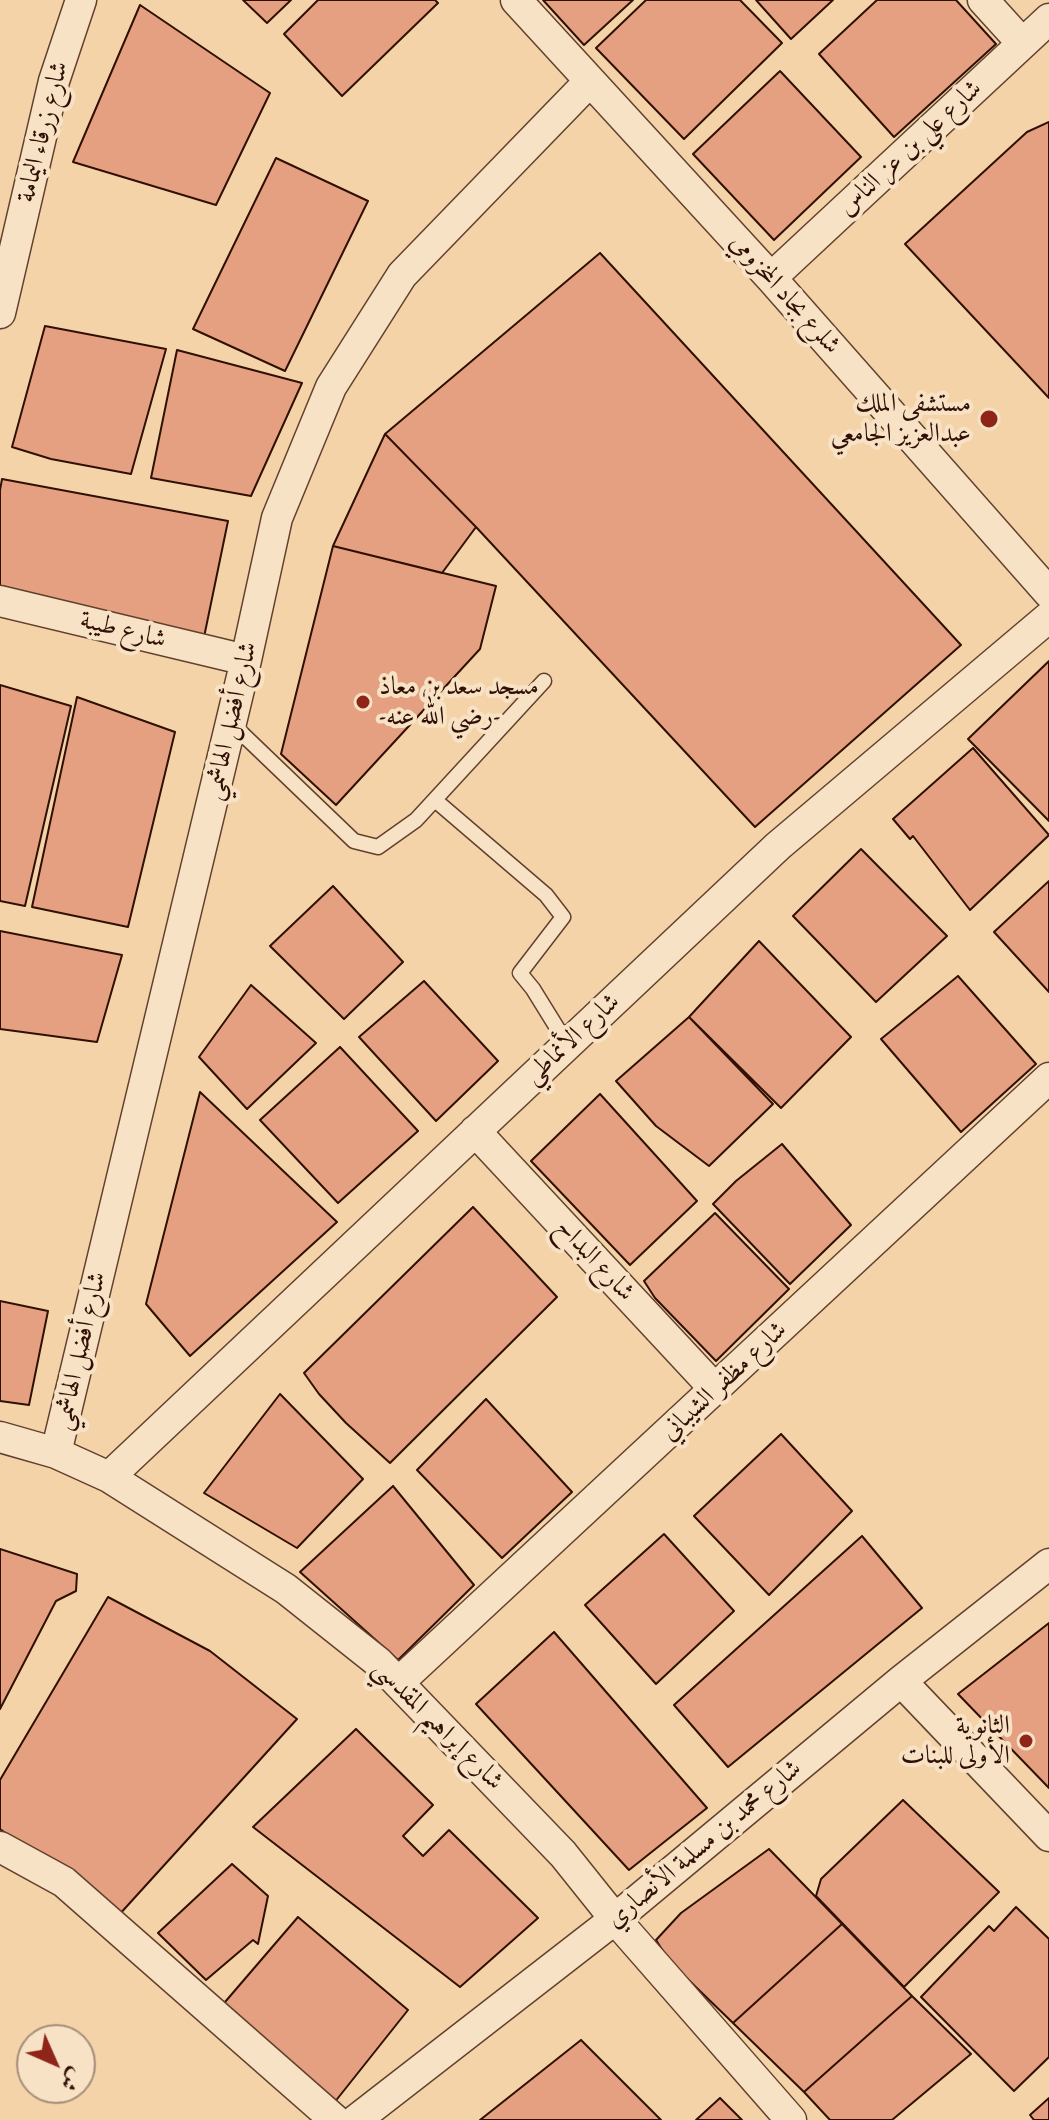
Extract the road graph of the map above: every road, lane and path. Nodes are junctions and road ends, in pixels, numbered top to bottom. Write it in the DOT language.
graph roads {
  1 [pos="81,0"];
  2 [pos="516,0"];
  3 [pos="983,0"];
  4 [pos="1049,19"];
  5 [pos="1022,43"];
  6 [pos="590,81"];
  7 [pos="771,278"];
  8 [pos="0,313"];
  9 [pos="1049,593"];
  10 [pos="0,601"];
  11 [pos="1049,617"];
  12 [pos="246,660"];
  13 [pos="544,681"];
  14 [pos="231,722"];
  15 [pos="435,800"];
  16 [pos="567,1044"];
  17 [pos="1049,1078"];
  18 [pos="475,1131"];
  19 [pos="715,1389"];
  20 [pos="0,1437"];
  21 [pos="56,1453"];
  22 [pos="109,1477"];
  23 [pos="1049,1564"];
  24 [pos="901,1681"];
  25 [pos="398,1683"];
  26 [pos="1049,1836"];
  27 [pos="0,1847"];
  28 [pos="615,1919"];
  29 [pos="335,2120"];
  30 [pos="356,2120"];
  31 [pos="791,2120"];
  1 -- 8 [label="street, شارع زرقاء اليمامة"];
  2 -- 6 [label="street, شلرع بجاد المخزومي"];
  3 -- 5 [label="street"];
  4 -- 5 [label="street, شارع علي بن عز الناس"];
  5 -- 7 [label="street, شارع علي بن عز الناس"];
  6 -- 7 [label="street, شلرع بجاد المخزومي"];
  6 -- 12 [label="street, شارع أفضل الهاشمي"];
  7 -- 9 [label="street, شلرع بجاد المخزومي"];
  10 -- 12 [label="street, شارع طيبة"];
  11 -- 16 [label="street, شارع الأنماطي"];
  12 -- 14 [label="street, شارع أفضل الهاشمي"];
  13 -- 15 [label="lane"];
  14 -- 15 [label="lane"];
  14 -- 21 [label="street, شارع أفضل الهاشمي"];
  15 -- 16 [label="lane"];
  16 -- 18 [label="street, شارع الأنماطي"];
  17 -- 19 [label="street, شارع مظفر الشيباني"];
  18 -- 19 [label="street, شارع البداح"];
  18 -- 22 [label="street, شارع الأنماطي"];
  19 -- 25 [label="street, شارع مظفر الشيباني"];
  20 -- 21 [label="street, شارع إبراهيم المقدسي"];
  21 -- 22 [label="street, شارع إبراهيم المقدسي"];
  22 -- 25 [label="street, شارع إبراهيم المقدسي"];
  23 -- 24 [label="street, شارع محمد بن مسلمة الأنصاري"];
  24 -- 26 [label="street"];
  24 -- 28 [label="street, شارع محمد بن مسلمة الأنصاري"];
  25 -- 28 [label="street, شارع إبراهيم المقدسي"];
  27 -- 29 [label="street"];
  28 -- 30 [label="street, شارع محمد بن مسلمة الأنصاري"];
  28 -- 31 [label="street, شارع إبراهيم المقدسي"];
}
